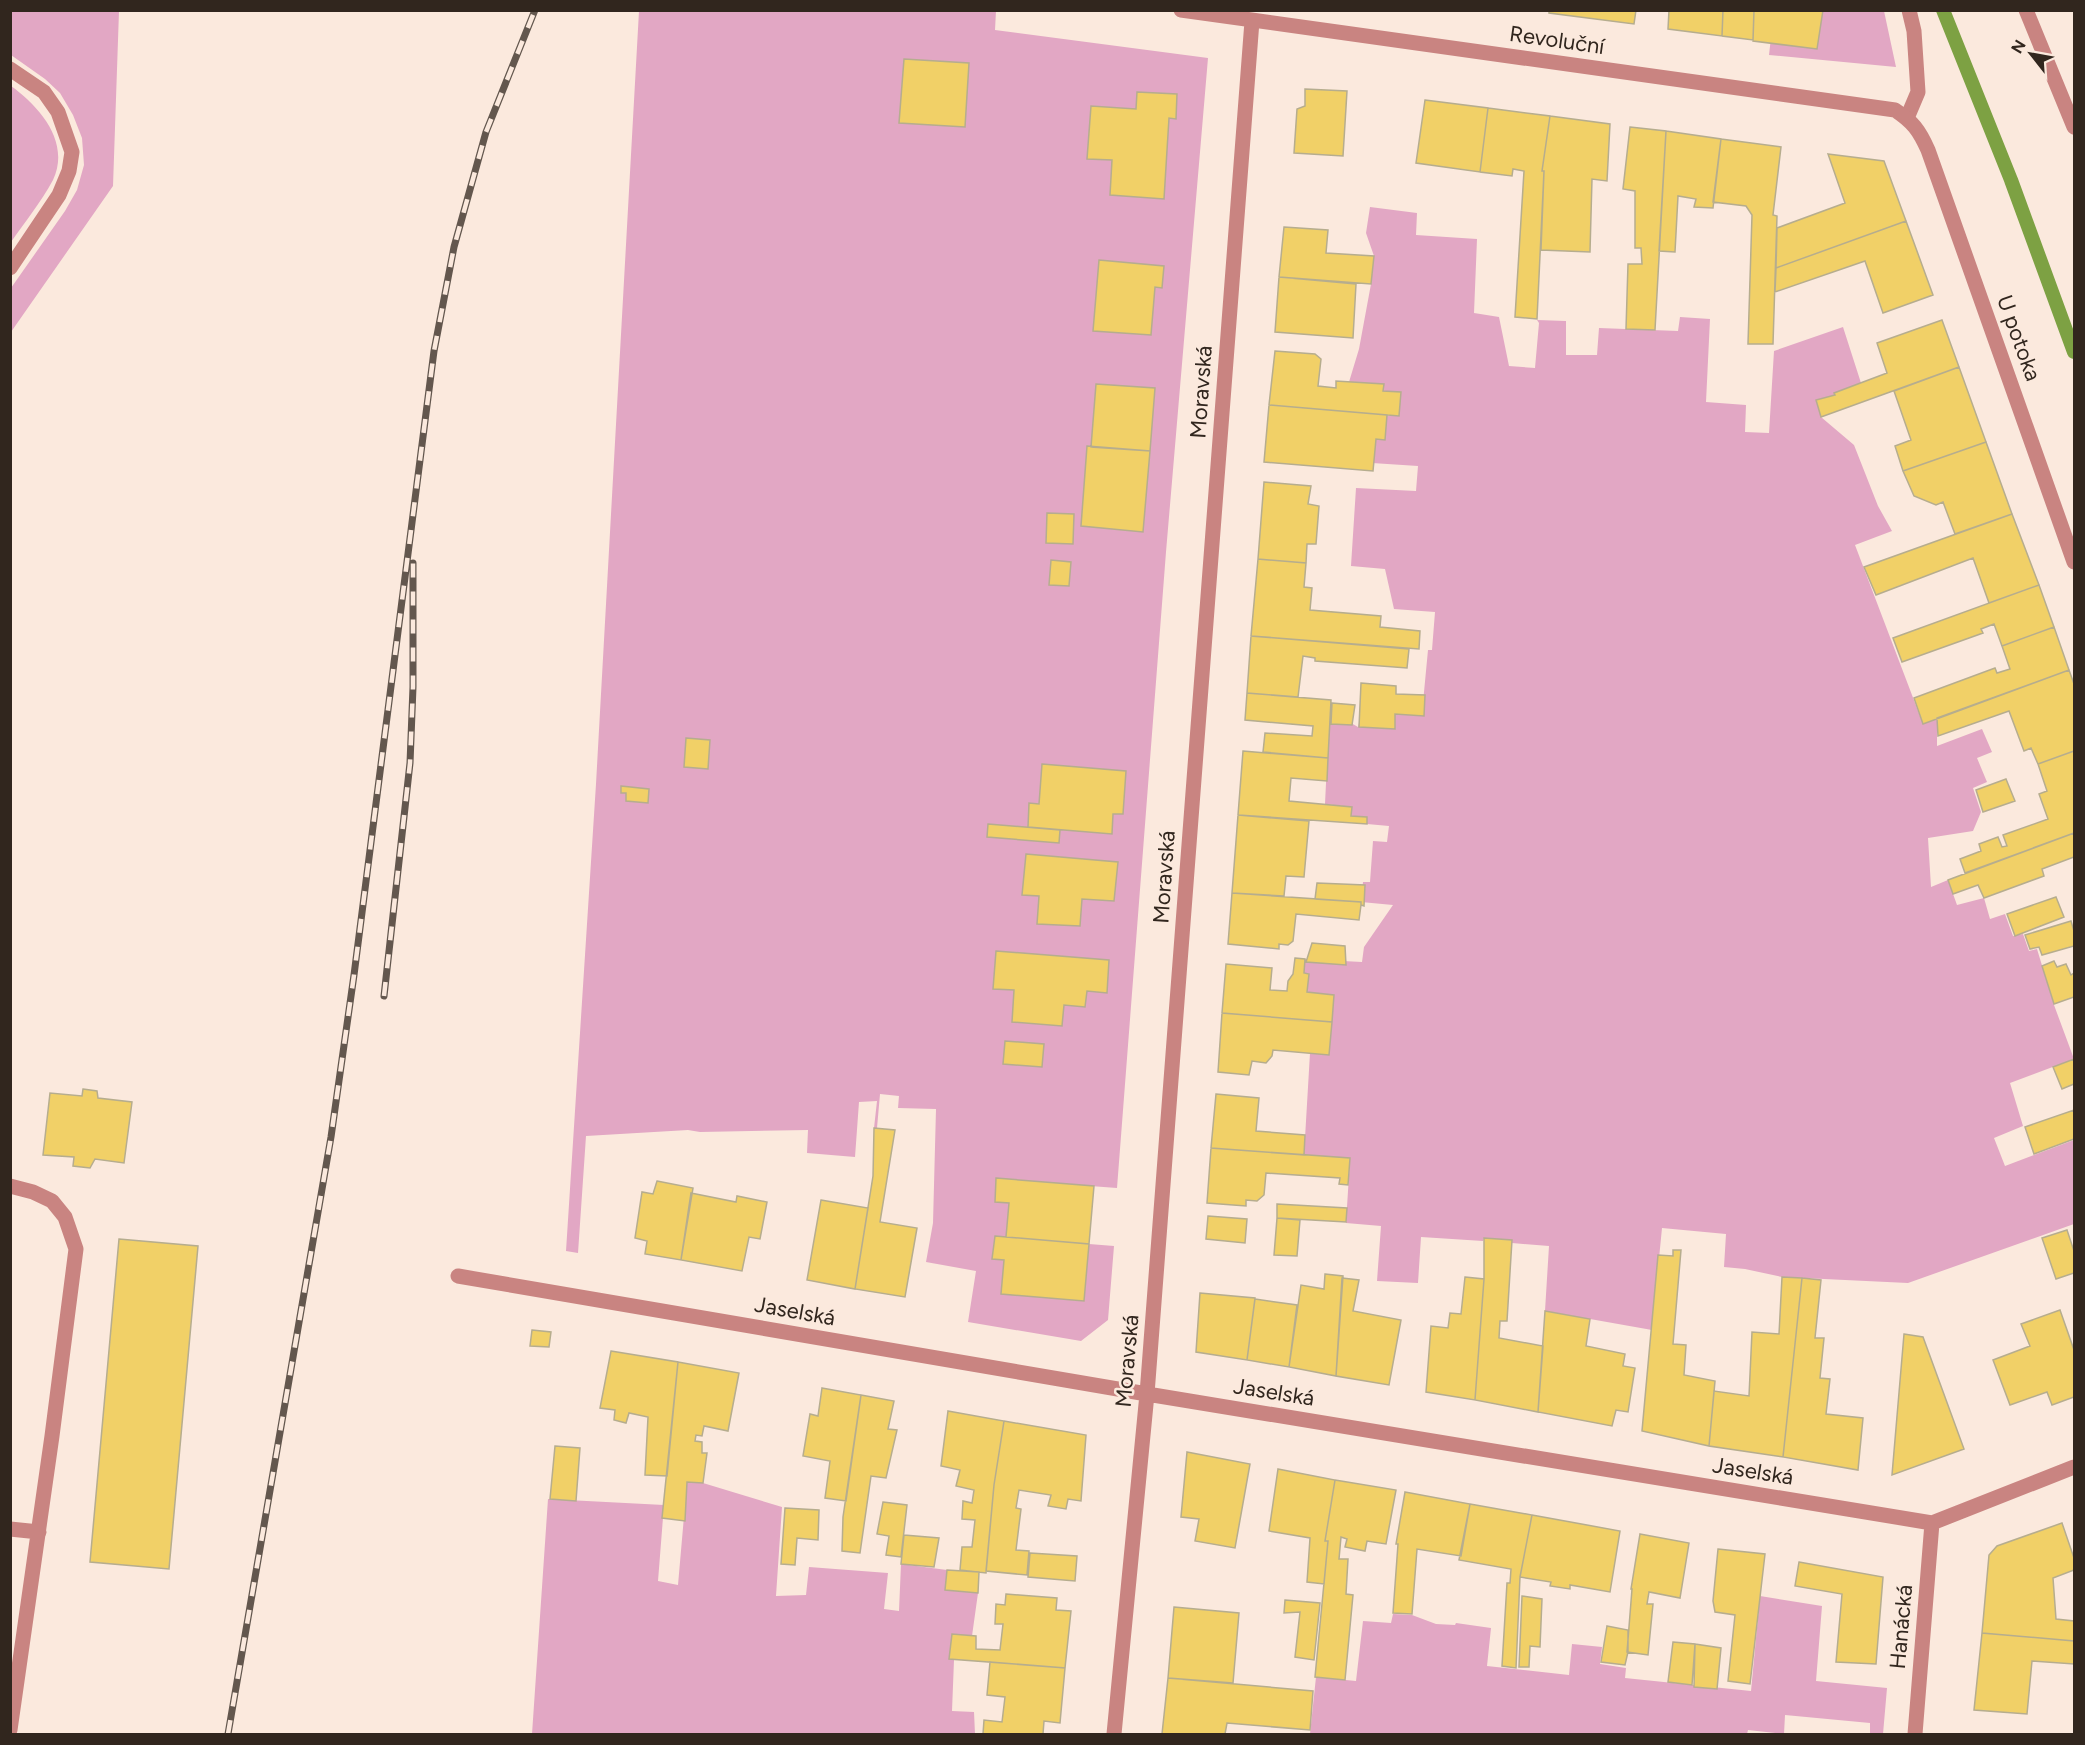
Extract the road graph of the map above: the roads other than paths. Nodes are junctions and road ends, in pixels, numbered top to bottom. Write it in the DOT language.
graph roads {
  1 [pos="1181,10"];
  2 [pos="1909,10"];
  3 [pos="2026,10"];
  4 [pos="1252,21"];
  5 [pos="10,69"];
  6 [pos="1907,118"];
  7 [pos="2074,127"];
  8 [pos="1919,130"];
  9 [pos="10,268"];
  10 [pos="2074,562"];
  11 [pos="10,1186"];
  12 [pos="458,1276"];
  13 [pos="1148,1394"];
  14 [pos="2074,1467"];
  15 [pos="1932,1523"];
  16 [pos="10,1529"];
  17 [pos="39,1532"];
  18 [pos="10,1730"];
  19 [pos="1114,1734"];
  20 [pos="1915,1734"];
  1 -- 4 [label="street, Revoluční"];
  2 -- 6 [label="street"];
  3 -- 7 [label="street"];
  4 -- 6 [label="street, Revoluční"];
  4 -- 13 [label="street, Moravská"];
  5 -- 9 [label="street"];
  6 -- 8 [label="street, Revoluční"];
  8 -- 10 [label="street, U potoka"];
  11 -- 17 [label="street"];
  12 -- 13 [label="street, Jaselská"];
  13 -- 15 [label="street, Jaselská"];
  13 -- 19 [label="street, Moravská"];
  14 -- 15 [label="street"];
  15 -- 20 [label="street, Hanácká"];
  16 -- 17 [label="street"];
  17 -- 18 [label="street"];
}
